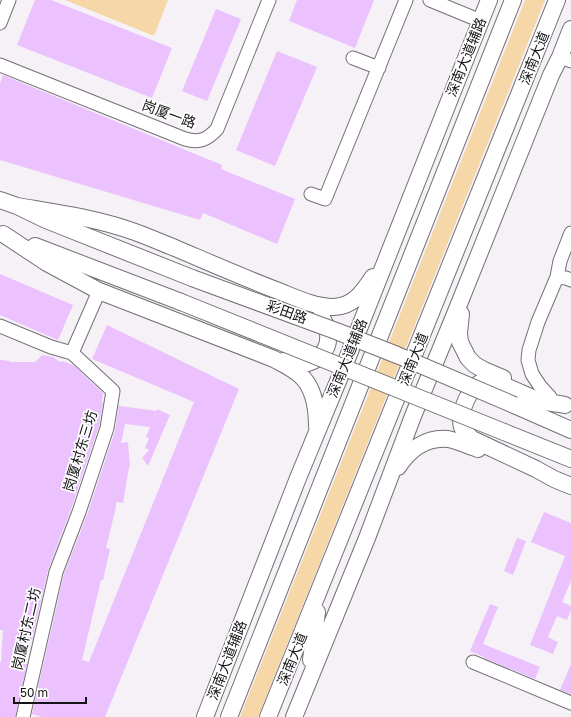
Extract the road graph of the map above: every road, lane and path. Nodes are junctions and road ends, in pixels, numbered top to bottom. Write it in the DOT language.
graph roads {
  1 [pos="9,0"];
  2 [pos="270,0"];
  3 [pos="406,0"];
  4 [pos="430,0"];
  5 [pos="489,0"];
  6 [pos="514,0"];
  7 [pos="557,0"];
  8 [pos="481,21"];
  9 [pos="0,23"];
  10 [pos="571,29"];
  11 [pos="353,58"];
  12 [pos="566,59"];
  13 [pos="0,64"];
  14 [pos="379,68"];
  15 [pos="311,194"];
  16 [pos="411,197"];
  17 [pos="0,200"];
  18 [pos="17,206"];
  19 [pos="1,233"];
  20 [pos="571,233"];
  21 [pos="418,242"];
  22 [pos="388,254"];
  23 [pos="557,277"];
  24 [pos="571,280"];
  25 [pos="100,291"];
  26 [pos="465,291"];
  27 [pos="305,301"];
  28 [pos="0,326"];
  29 [pos="72,353"];
  30 [pos="274,359"];
  31 [pos="341,374"];
  32 [pos="550,397"];
  33 [pos="568,406"];
  34 [pos="413,416"];
  35 [pos="571,430"];
  36 [pos="317,431"];
  37 [pos="571,459"];
  38 [pos="520,462"];
  39 [pos="326,473"];
  40 [pos="366,475"];
  41 [pos="571,486"];
  42 [pos="383,495"];
  43 [pos="289,567"];
  44 [pos="56,572"];
  45 [pos="319,590"];
  46 [pos="231,651"];
  47 [pos="473,662"];
  48 [pos="310,678"];
  49 [pos="571,703"];
  50 [pos="22,717"];
  51 [pos="205,717"];
  52 [pos="229,717"];
  53 [pos="268,717"];
  54 [pos="294,717"];
  1 -- 9 [label="street"];
  2 -- 13 [label="street, 岗厦一路"];
  3 -- 14 [label="street"];
  4 -- 8 [label="street"];
  5 -- 8 [label="main road, 深南大道辅路"];
  6 -- 21 [label="main road"];
  7 -- 40 [label="main road, 深南大道"];
  8 -- 16 [label="main road, 深南大道辅路"];
  10 -- 12 [label="main road"];
  11 -- 14 [label="street"];
  12 -- 26 [label="main road"];
  14 -- 15 [label="street"];
  16 -- 21 [label="main road"];
  16 -- 22 [label="main road, 深南大道辅路"];
  17 -- 18 [label="main road, 彩田路"];
  18 -- 27 [label="main road"];
  18 -- 35 [label="main road, 彩田路, bridge"];
  19 -- 25 [label="main road"];
  19 -- 37 [label="main road, bridge"];
  20 -- 23 [label="street"];
  21 -- 39 [label="main road"];
  22 -- 27 [label="main road"];
  22 -- 31 [label="main road, 深南大道辅路"];
  23 -- 24 [label="street"];
  23 -- 32 [label="street"];
  25 -- 29 [label="street"];
  25 -- 30 [label="main road"];
  26 -- 32 [label="main road"];
  26 -- 34 [label="main road"];
  27 -- 30 [label="main road"];
  28 -- 29 [label="street"];
  29 -- 44 [label="street, 岗厦村东三坊"];
  30 -- 36 [label="main road"];
  31 -- 36 [label="main road, 深南大道辅路"];
  31 -- 39 [label="main road"];
  32 -- 33 [label="main road"];
  33 -- 38 [label="main road"];
  34 -- 40 [label="main road"];
  34 -- 42 [label="main road"];
  36 -- 46 [label="main road, 深南大道辅路"];
  38 -- 41 [label="main road"];
  38 -- 42 [label="main road"];
  39 -- 43 [label="main road"];
  40 -- 45 [label="main road, 深南大道"];
  42 -- 48 [label="main road"];
  43 -- 46 [label="main road"];
  43 -- 52 [label="main road"];
  44 -- 50 [label="street, 岗厦村东二坊"];
  45 -- 48 [label="main road"];
  45 -- 53 [label="main road, 深南大道"];
  46 -- 51 [label="main road, 深南大道辅路"];
  47 -- 49 [label="street"];
  48 -- 54 [label="main road"];
}
